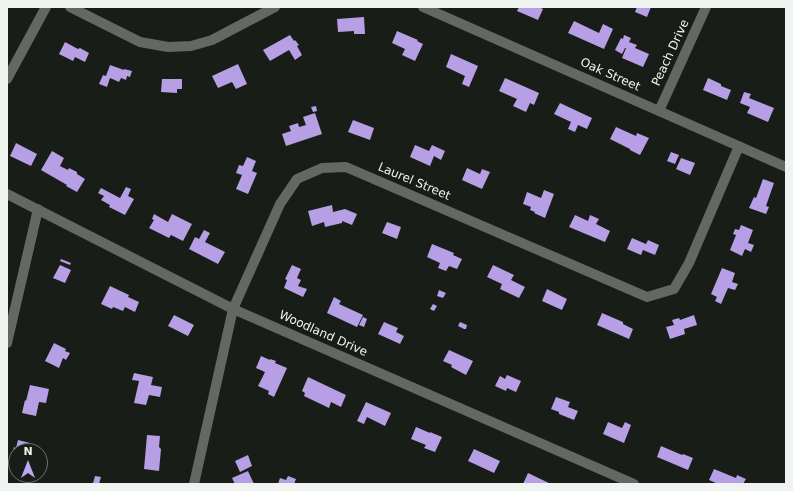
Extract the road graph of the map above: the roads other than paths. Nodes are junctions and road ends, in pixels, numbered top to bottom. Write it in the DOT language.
graph roads {
  1 [pos="46,7"];
  2 [pos="70,7"];
  3 [pos="275,7"];
  4 [pos="423,7"];
  5 [pos="706,7"];
  6 [pos="7,79"];
  7 [pos="659,111"];
  8 [pos="739,146"];
  9 [pos="786,167"];
  10 [pos="7,194"];
  11 [pos="38,209"];
  12 [pos="233,309"];
  13 [pos="7,342"];
  14 [pos="194,484"];
  15 [pos="634,484"];
  1 -- 6 [label="street"];
  2 -- 3 [label="street"];
  4 -- 7 [label="street, Oak Street"];
  5 -- 7 [label="street, Peach Drive"];
  7 -- 8 [label="street, Oak Street"];
  8 -- 9 [label="street, Oak Street"];
  8 -- 12 [label="street, Laurel Street"];
  10 -- 11 [label="street, Woodland Drive"];
  11 -- 12 [label="street, Woodland Drive"];
  11 -- 13 [label="street"];
  12 -- 14 [label="street, Laurel Street"];
  12 -- 15 [label="street, Woodland Drive"];
}
